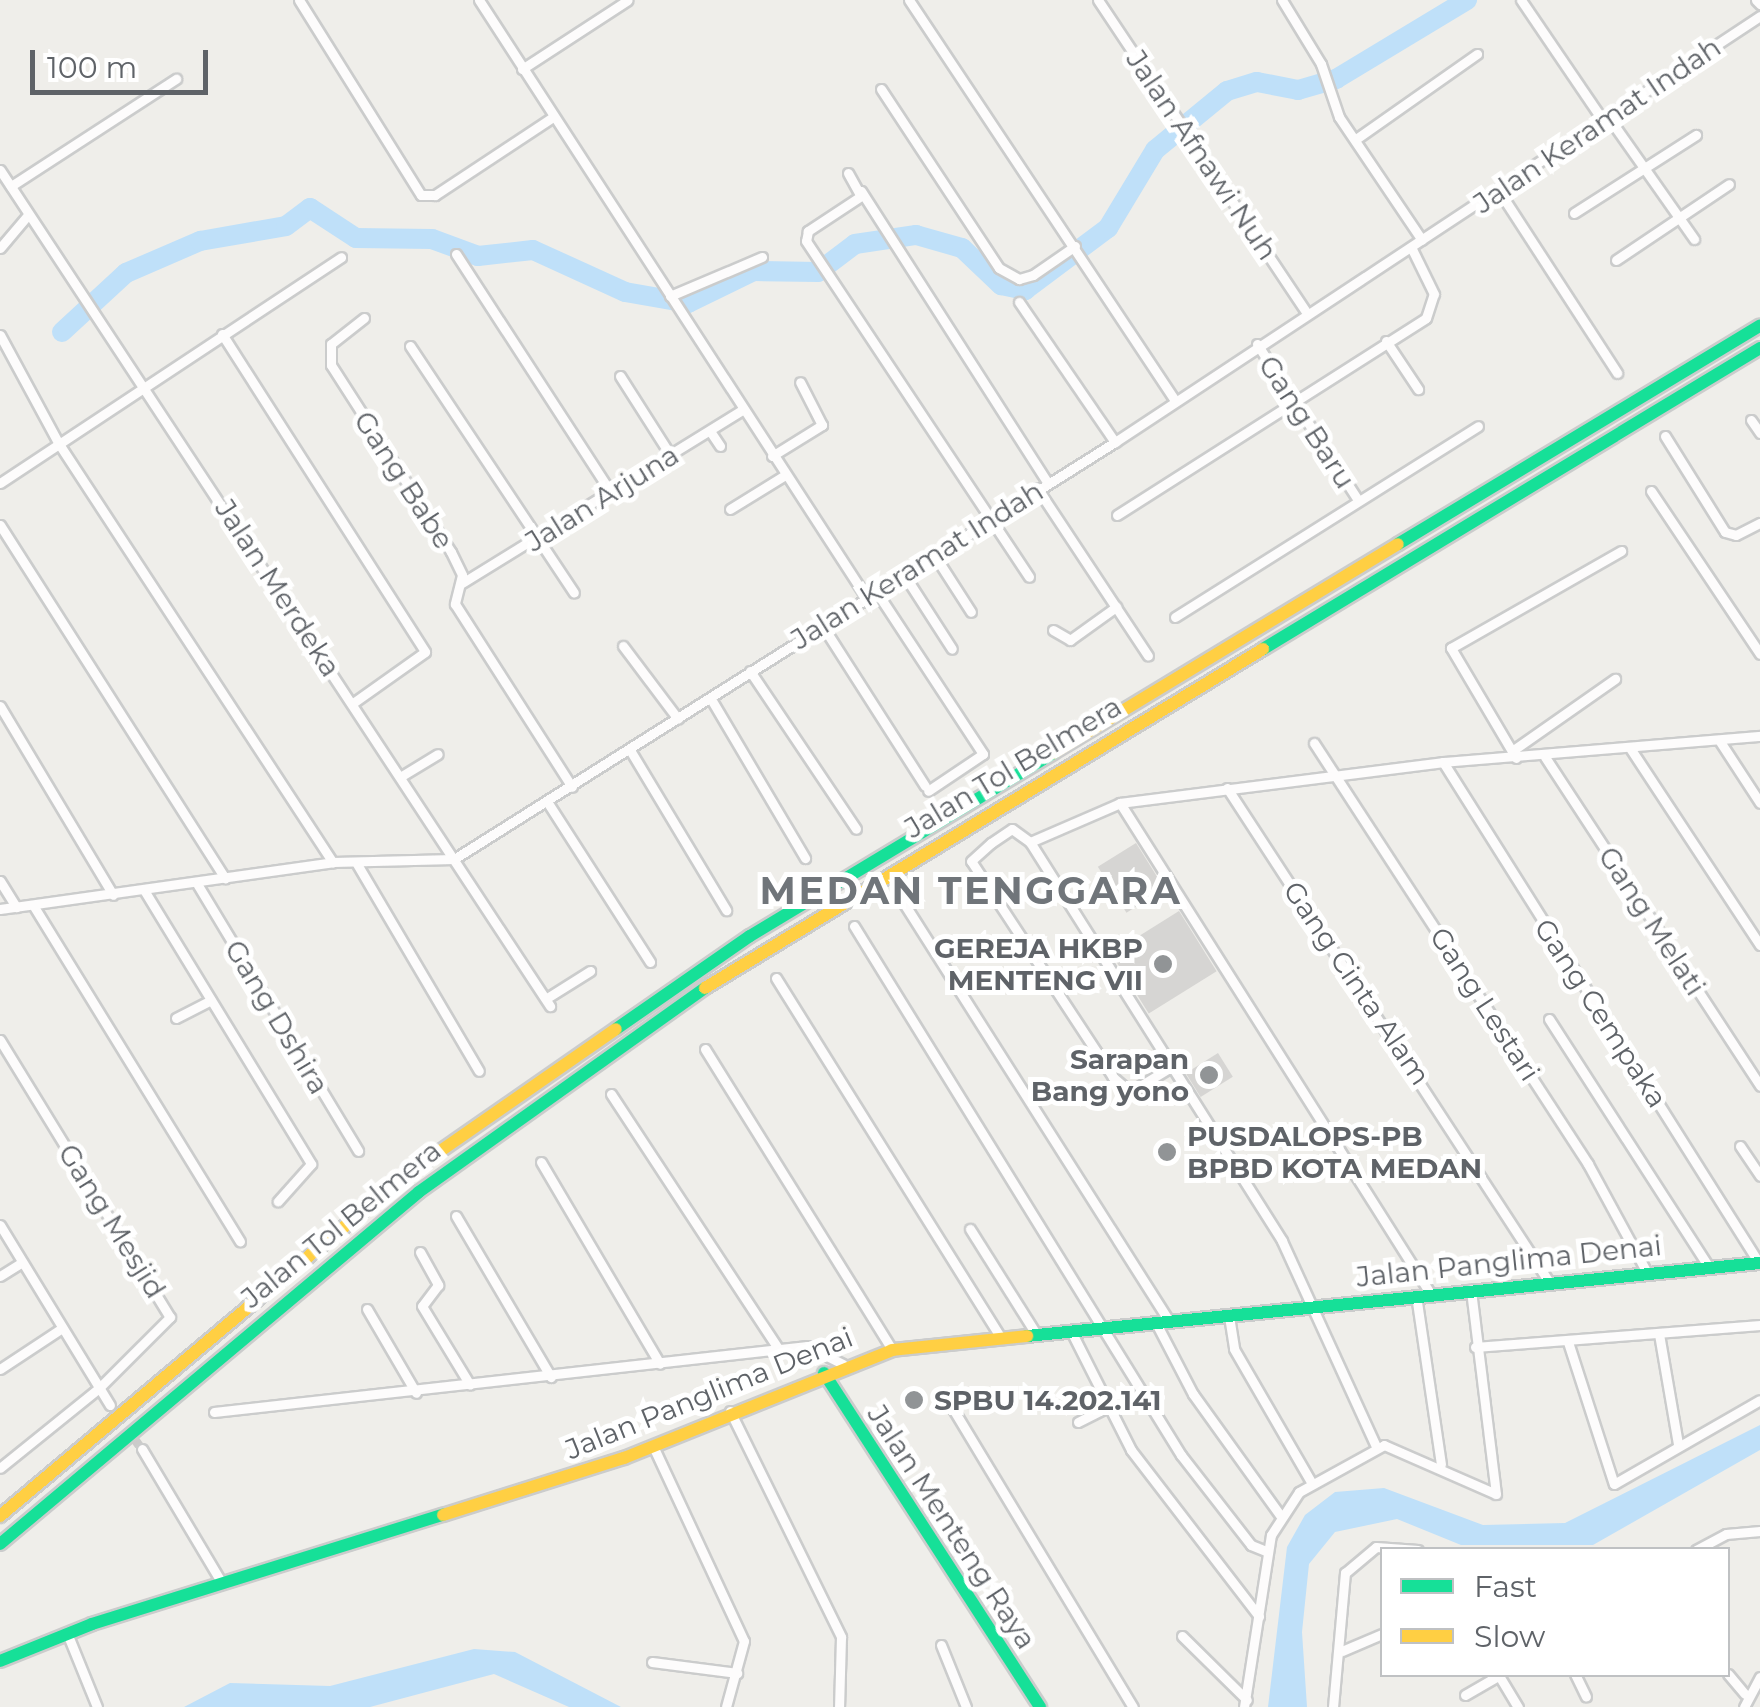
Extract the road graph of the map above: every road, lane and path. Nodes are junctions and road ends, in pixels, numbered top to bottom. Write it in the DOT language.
graph roads {
  1 [pos="299,0"];
  2 [pos="479,0"];
  3 [pos="628,0"];
  4 [pos="909,0"];
  5 [pos="1098,0"];
  6 [pos="1282,0"];
  7 [pos="1521,0"];
  8 [pos="1760,16"];
  9 [pos="1478,54"];
  10 [pos="522,69"];
  11 [pos="176,79"];
  12 [pos="880,89"];
  13 [pos="553,117"];
  14 [pos="1606,120"];
  15 [pos="1696,135"];
  16 [pos="1356,138"];
  17 [pos="1644,169"];
  18 [pos="0,170"];
  19 [pos="848,173"];
  20 [pos="1729,184"];
  21 [pos="11,186"];
  22 [pos="1499,191"];
  23 [pos="861,192"];
  24 [pos="1574,214"];
  25 [pos="28,216"];
  26 [pos="1677,217"];
  27 [pos="1694,239"];
  28 [pos="1422,240"];
  29 [pos="1411,247"];
  30 [pos="0,248"];
  31 [pos="1076,248"];
  32 [pos="456,254"];
  33 [pos="342,257"];
  34 [pos="762,257"];
  35 [pos="1616,260"];
  36 [pos="670,297"];
  37 [pos="1019,302"];
  38 [pos="1305,310"];
  39 [pos="364,318"];
  40 [pos="1760,326"];
  41 [pos="0,334"];
  42 [pos="222,334"];
  43 [pos="1386,341"];
  44 [pos="1256,344"];
  45 [pos="410,346"];
  46 [pos="1760,348"];
  47 [pos="1617,373"];
  48 [pos="620,376"];
  49 [pos="800,382"];
  50 [pos="146,387"];
  51 [pos="1418,389"];
  52 [pos="1290,400"];
  53 [pos="1175,401"];
  54 [pos="741,411"];
  55 [pos="1751,420"];
  56 [pos="1478,426"];
  57 [pos="710,430"];
  58 [pos="1760,433"];
  59 [pos="1665,436"];
  60 [pos="1115,442"];
  61 [pos="60,444"];
  62 [pos="720,446"];
  63 [pos="671,456"];
  64 [pos="772,456"];
  65 [pos="784,475"];
  66 [pos="0,482"];
  67 [pos="1042,485"];
  68 [pos="1651,491"];
  69 [pos="612,494"];
  70 [pos="1358,500"];
  71 [pos="730,508"];
  72 [pos="1117,515"];
  73 [pos="989,517"];
  74 [pos="1760,523"];
  75 [pos="0,525"];
  76 [pos="536,539"];
  77 [pos="1621,550"];
  78 [pos="933,553"];
  79 [pos="903,573"];
  80 [pos="1028,577"];
  81 [pos="462,583"];
  82 [pos="876,591"];
  83 [pos="574,593"];
  84 [pos="866,597"];
  85 [pos="1116,607"];
  86 [pos="970,612"];
  87 [pos="1174,617"];
  88 [pos="822,625"];
  89 [pos="1053,630"];
  90 [pos="624,646"];
  91 [pos="952,649"];
  92 [pos="1760,654"];
  93 [pos="1148,656"];
  94 [pos="750,671"];
  95 [pos="1615,679"];
  96 [pos="711,699"];
  97 [pos="353,703"];
  98 [pos="0,706"];
  99 [pos="678,719"];
  100 [pos="1760,736"];
  101 [pos="1719,740"];
  102 [pos="1314,743"];
  103 [pos="1630,748"];
  104 [pos="630,750"];
  105 [pos="438,754"];
  106 [pos="1514,754"];
  107 [pos="1545,757"];
  108 [pos="1444,762"];
  109 [pos="1335,776"];
  110 [pos="400,778"];
  111 [pos="572,787"];
  112 [pos="1226,788"];
  113 [pos="548,803"];
  114 [pos="1120,803"];
  115 [pos="1760,803"];
  116 [pos="856,829"];
  117 [pos="1030,842"];
  118 [pos="805,858"];
  119 [pos="454,859"];
  120 [pos="333,862"];
  121 [pos="357,864"];
  122 [pos="226,878"];
  123 [pos="0,881"];
  124 [pos="196,882"];
  125 [pos="144,890"];
  126 [pos="898,894"];
  127 [pos="113,895"];
  128 [pos="33,904"];
  129 [pos="16,907"];
  130 [pos="0,909"];
  131 [pos="726,910"];
  132 [pos="854,926"];
  133 [pos="1760,945"];
  134 [pos="650,962"];
  135 [pos="590,971"];
  136 [pos="776,978"];
  137 [pos="211,1000"];
  138 [pos="176,1018"];
  139 [pos="1549,1019"];
  140 [pos="0,1040"];
  141 [pos="705,1049"];
  142 [pos="1170,1067"];
  143 [pos="479,1071"];
  144 [pos="1760,1086"];
  145 [pos="611,1094"];
  146 [pos="1740,1146"];
  147 [pos="358,1151"];
  148 [pos="541,1162"];
  149 [pos="1760,1176"];
  150 [pos="278,1202"];
  151 [pos="456,1216"];
  152 [pos="0,1225"];
  153 [pos="970,1229"];
  154 [pos="240,1242"];
  155 [pos="420,1252"];
  156 [pos="22,1262"];
  157 [pos="1760,1264"];
  158 [pos="1708,1266"];
  159 [pos="1646,1271"];
  160 [pos="0,1276"];
  161 [pos="1549,1282"];
  162 [pos="1471,1290"];
  163 [pos="1424,1294"];
  164 [pos="1316,1307"];
  165 [pos="367,1309"];
  166 [pos="1230,1316"];
  167 [pos="1162,1322"];
  168 [pos="1760,1325"];
  169 [pos="1109,1327"];
  170 [pos="62,1328"];
  171 [pos="1071,1331"];
  172 [pos="1036,1334"];
  173 [pos="1659,1334"];
  174 [pos="1000,1337"];
  175 [pos="1568,1342"];
  176 [pos="1475,1346"];
  177 [pos="779,1350"];
  178 [pos="892,1350"];
  179 [pos="660,1364"];
  180 [pos="843,1364"];
  181 [pos="0,1369"];
  182 [pos="824,1373"];
  183 [pos="551,1377"];
  184 [pos="470,1385"];
  185 [pos="100,1388"];
  186 [pos="416,1394"];
  187 [pos="1760,1400"];
  188 [pos="950,1404"];
  189 [pos="110,1405"];
  190 [pos="1105,1408"];
  191 [pos="730,1411"];
  192 [pos="214,1412"];
  193 [pos="1078,1422"];
  194 [pos="1678,1444"];
  195 [pos="653,1446"];
  196 [pos="1376,1446"];
  197 [pos="142,1449"];
  198 [pos="1441,1464"];
  199 [pos="0,1468"];
  200 [pos="1311,1482"];
  201 [pos="1280,1515"];
  202 [pos="0,1516"];
  203 [pos="1760,1531"];
  204 [pos="0,1544"];
  205 [pos="1386,1547"];
  206 [pos="1702,1547"];
  207 [pos="1268,1552"];
  208 [pos="222,1583"];
  209 [pos="1259,1616"];
  210 [pos="67,1633"];
  211 [pos="1380,1635"];
  212 [pos="1182,1636"];
  213 [pos="942,1645"];
  214 [pos="1342,1651"];
  215 [pos="0,1661"];
  216 [pos="652,1662"];
  217 [pos="737,1673"];
  218 [pos="1730,1676"];
  219 [pos="1495,1677"];
  220 [pos="1499,1677"];
  221 [pos="1576,1677"];
  222 [pos="1760,1678"];
  223 [pos="1745,1694"];
  224 [pos="1465,1695"];
  225 [pos="1586,1696"];
  226 [pos="1245,1704"];
  227 [pos="97,1707"];
  228 [pos="726,1707"];
  229 [pos="839,1707"];
  230 [pos="966,1707"];
  231 [pos="1040,1707"];
  232 [pos="1133,1707"];
  233 [pos="1334,1707"];
  234 [pos="1518,1707"];
  235 [pos="1744,1707"];
  1 -- 13 [label="street"];
  2 -- 10 [label="street"];
  3 -- 10 [label="street"];
  4 -- 31 [label="street"];
  5 -- 38 [label="street, Jalan Afnawi Nuh"];
  6 -- 16 [label="street"];
  7 -- 14 [label="street"];
  8 -- 14 [label="street, Jalan Keramat Indah"];
  9 -- 16 [label="street"];
  10 -- 13 [label="street"];
  11 -- 21 [label="street"];
  12 -- 31 [label="street"];
  13 -- 36 [label="street"];
  14 -- 17 [label="street"];
  14 -- 22 [label="street, Jalan Keramat Indah"];
  15 -- 17 [label="street"];
  16 -- 28 [label="street"];
  17 -- 24 [label="street"];
  17 -- 26 [label="street"];
  18 -- 21 [label="street, Jalan Merdeka"];
  19 -- 23 [label="street"];
  20 -- 26 [label="street"];
  21 -- 25 [label="street, Jalan Merdeka"];
  22 -- 28 [label="street, Jalan Keramat Indah"];
  22 -- 47 [label="street"];
  23 -- 67 [label="street"];
  23 -- 73 [label="street"];
  25 -- 30 [label="street"];
  25 -- 50 [label="street, Jalan Merdeka"];
  26 -- 27 [label="street"];
  26 -- 35 [label="street"];
  28 -- 29 [label="street, Jalan Keramat Indah"];
  29 -- 38 [label="street, Jalan Keramat Indah"];
  29 -- 43 [label="street"];
  31 -- 53 [label="street"];
  32 -- 69 [label="street"];
  33 -- 42 [label="street"];
  34 -- 36 [label="street"];
  36 -- 54 [label="street"];
  37 -- 60 [label="street"];
  38 -- 44 [label="street, Jalan Keramat Indah"];
  39 -- 81 [label="street, Gang Babe"];
  40 -- 202 [label="main road, Jalan Tol Belmera"];
  41 -- 61 [label="street"];
  42 -- 50 [label="street"];
  42 -- 97 [label="street"];
  43 -- 51 [label="street"];
  43 -- 52 [label="street"];
  44 -- 52 [label="street, Gang Baru"];
  44 -- 53 [label="street, Jalan Keramat Indah"];
  45 -- 76 [label="street"];
  46 -- 204 [label="main road, Jalan Tol Belmera"];
  48 -- 63 [label="street"];
  49 -- 64 [label="street"];
  50 -- 61 [label="street"];
  50 -- 97 [label="street, Jalan Merdeka"];
  52 -- 70 [label="street, Gang Baru"];
  52 -- 72 [label="street"];
  53 -- 60 [label="street, Jalan Keramat Indah"];
  54 -- 57 [label="street, Jalan Arjuna"];
  54 -- 64 [label="street"];
  55 -- 58 [label="street"];
  56 -- 70 [label="street"];
  57 -- 62 [label="street"];
  57 -- 63 [label="street, Jalan Arjuna"];
  59 -- 74 [label="street"];
  60 -- 67 [label="street, Jalan Keramat Indah"];
  61 -- 66 [label="street"];
  61 -- 120 [label="street"];
  63 -- 69 [label="street, Jalan Arjuna"];
  64 -- 65 [label="street"];
  65 -- 71 [label="street"];
  65 -- 84 [label="street"];
  67 -- 73 [label="street, Jalan Keramat Indah"];
  67 -- 85 [label="street"];
  68 -- 92 [label="street"];
  69 -- 76 [label="street, Jalan Arjuna"];
  70 -- 87 [label="street"];
  73 -- 78 [label="street, Jalan Keramat Indah"];
  73 -- 80 [label="street"];
  75 -- 122 [label="street"];
  76 -- 81 [label="street, Jalan Arjuna"];
  76 -- 83 [label="street"];
  77 -- 106 [label="street"];
  78 -- 79 [label="street, Jalan Keramat Indah"];
  78 -- 86 [label="street"];
  79 -- 82 [label="street, Jalan Keramat Indah"];
  79 -- 91 [label="street"];
  81 -- 111 [label="street, Gang Babe"];
  82 -- 84 [label="street, Jalan Keramat Indah"];
  82 -- 88 [label="street"];
  84 -- 88 [label="street, Jalan Keramat Indah"];
  85 -- 89 [label="street"];
  85 -- 93 [label="street"];
  88 -- 94 [label="street, Jalan Keramat Indah"];
  90 -- 99 [label="street"];
  94 -- 96 [label="street, Jalan Keramat Indah"];
  94 -- 116 [label="street"];
  95 -- 106 [label="street"];
  96 -- 99 [label="street, Jalan Keramat Indah"];
  96 -- 118 [label="street"];
  97 -- 110 [label="street, Jalan Merdeka"];
  98 -- 127 [label="street"];
  99 -- 104 [label="street, Jalan Keramat Indah"];
  100 -- 101 [label="street"];
  101 -- 103 [label="street"];
  101 -- 115 [label="street"];
  102 -- 109 [label="street, Gang Lestari"];
  103 -- 107 [label="street"];
  103 -- 133 [label="street"];
  104 -- 111 [label="street, Jalan Keramat Indah"];
  104 -- 131 [label="street"];
  105 -- 110 [label="street"];
  106 -- 107 [label="street"];
  106 -- 108 [label="street"];
  107 -- 144 [label="street, Gang Melati"];
  108 -- 109 [label="street"];
  108 -- 157 [label="street, Gang Cempaka"];
  109 -- 112 [label="street"];
  109 -- 159 [label="street, Gang Lestari"];
  110 -- 119 [label="street, Jalan Merdeka"];
  111 -- 113 [label="street, Jalan Keramat Indah"];
  112 -- 114 [label="street"];
  112 -- 161 [label="street, Gang Cinta Alam"];
  113 -- 119 [label="street, Jalan Keramat Indah"];
  113 -- 134 [label="street"];
  114 -- 117 [label="street"];
  114 -- 163 [label="street"];
  117 -- 142 [label="street"];
  117 -- 142 [label="street"];
  119 -- 121 [label="street, Jalan Keramat Indah"];
  119 -- 135 [label="street, Jalan Merdeka"];
  120 -- 121 [label="street, Jalan Keramat Indah"];
  120 -- 122 [label="street, Jalan Keramat Indah"];
  121 -- 143 [label="street"];
  122 -- 124 [label="street, Jalan Keramat Indah"];
  123 -- 129 [label="street"];
  124 -- 125 [label="street, Jalan Keramat Indah"];
  124 -- 147 [label="street, Gang Dshira"];
  125 -- 127 [label="street, Jalan Keramat Indah"];
  125 -- 137 [label="street"];
  126 -- 167 [label="street"];
  127 -- 128 [label="street, Jalan Keramat Indah"];
  128 -- 129 [label="street, Jalan Keramat Indah"];
  128 -- 154 [label="street"];
  129 -- 130 [label="street, Jalan Keramat Indah"];
  132 -- 169 [label="street"];
  136 -- 174 [label="street"];
  137 -- 138 [label="street"];
  137 -- 150 [label="street"];
  139 -- 158 [label="street"];
  140 -- 185 [label="street, Gang Mesjid"];
  141 -- 178 [label="street"];
  142 -- 164 [label="street"];
  145 -- 177 [label="street"];
  146 -- 149 [label="street"];
  148 -- 179 [label="street"];
  151 -- 183 [label="street"];
  152 -- 156 [label="street"];
  153 -- 172 [label="street"];
  155 -- 184 [label="street"];
  156 -- 160 [label="street"];
  156 -- 170 [label="street"];
  157 -- 158 [label="main road, Jalan Panglima Denai"];
  158 -- 159 [label="main road, Jalan Panglima Denai"];
  159 -- 161 [label="main road, Jalan Panglima Denai"];
  161 -- 162 [label="main road, Jalan Panglima Denai"];
  162 -- 163 [label="main road, Jalan Panglima Denai"];
  162 -- 176 [label="street"];
  163 -- 164 [label="main road, Jalan Panglima Denai"];
  163 -- 198 [label="street"];
  164 -- 166 [label="main road, Jalan Panglima Denai"];
  164 -- 196 [label="street"];
  165 -- 186 [label="street"];
  166 -- 167 [label="main road, Jalan Panglima Denai"];
  166 -- 200 [label="street"];
  167 -- 169 [label="main road, Jalan Panglima Denai"];
  167 -- 201 [label="street"];
  168 -- 173 [label="street"];
  169 -- 171 [label="main road, Jalan Panglima Denai"];
  169 -- 207 [label="street"];
  170 -- 181 [label="street"];
  170 -- 185 [label="street"];
  171 -- 172 [label="main road, Jalan Panglima Denai"];
  171 -- 190 [label="street"];
  172 -- 174 [label="main road, Jalan Panglima Denai"];
  173 -- 175 [label="street"];
  173 -- 194 [label="street"];
  174 -- 178 [label="main road, Jalan Panglima Denai"];
  175 -- 176 [label="street"];
  175 -- 194 [label="street"];
  176 -- 198 [label="street"];
  177 -- 179 [label="street"];
  177 -- 180 [label="street"];
  178 -- 180 [label="main road, Jalan Panglima Denai"];
  179 -- 183 [label="street"];
  180 -- 182 [label="main road, Jalan Panglima Denai"];
  182 -- 191 [label="main road, Jalan Panglima Denai"];
  182 -- 231 [label="main road, Jalan Menteng Raya"];
  183 -- 184 [label="street"];
  184 -- 186 [label="street"];
  185 -- 189 [label="street"];
  185 -- 199 [label="street, Gang Mesjid"];
  186 -- 192 [label="street"];
  187 -- 194 [label="street"];
  188 -- 232 [label="street"];
  190 -- 193 [label="street"];
  190 -- 209 [label="street"];
  191 -- 195 [label="main road, Jalan Panglima Denai"];
  191 -- 229 [label="street"];
  195 -- 208 [label="main road, Jalan Panglima Denai"];
  195 -- 217 [label="street"];
  196 -- 198 [label="street"];
  196 -- 200 [label="street"];
  197 -- 208 [label="street"];
  200 -- 201 [label="street"];
  201 -- 207 [label="street"];
  203 -- 206 [label="street"];
  205 -- 214 [label="street"];
  207 -- 209 [label="street"];
  208 -- 210 [label="main road, Jalan Panglima Denai"];
  209 -- 226 [label="street"];
  210 -- 215 [label="main road, Jalan Panglima Denai"];
  210 -- 227 [label="street"];
  211 -- 214 [label="street"];
  212 -- 226 [label="street"];
  213 -- 230 [label="street"];
  214 -- 233 [label="street"];
  216 -- 217 [label="street"];
  217 -- 228 [label="street"];
  218 -- 223 [label="street"];
  219 -- 224 [label="street"];
  220 -- 234 [label="street"];
  221 -- 225 [label="street"];
  222 -- 223 [label="street"];
  223 -- 235 [label="street"];
}
